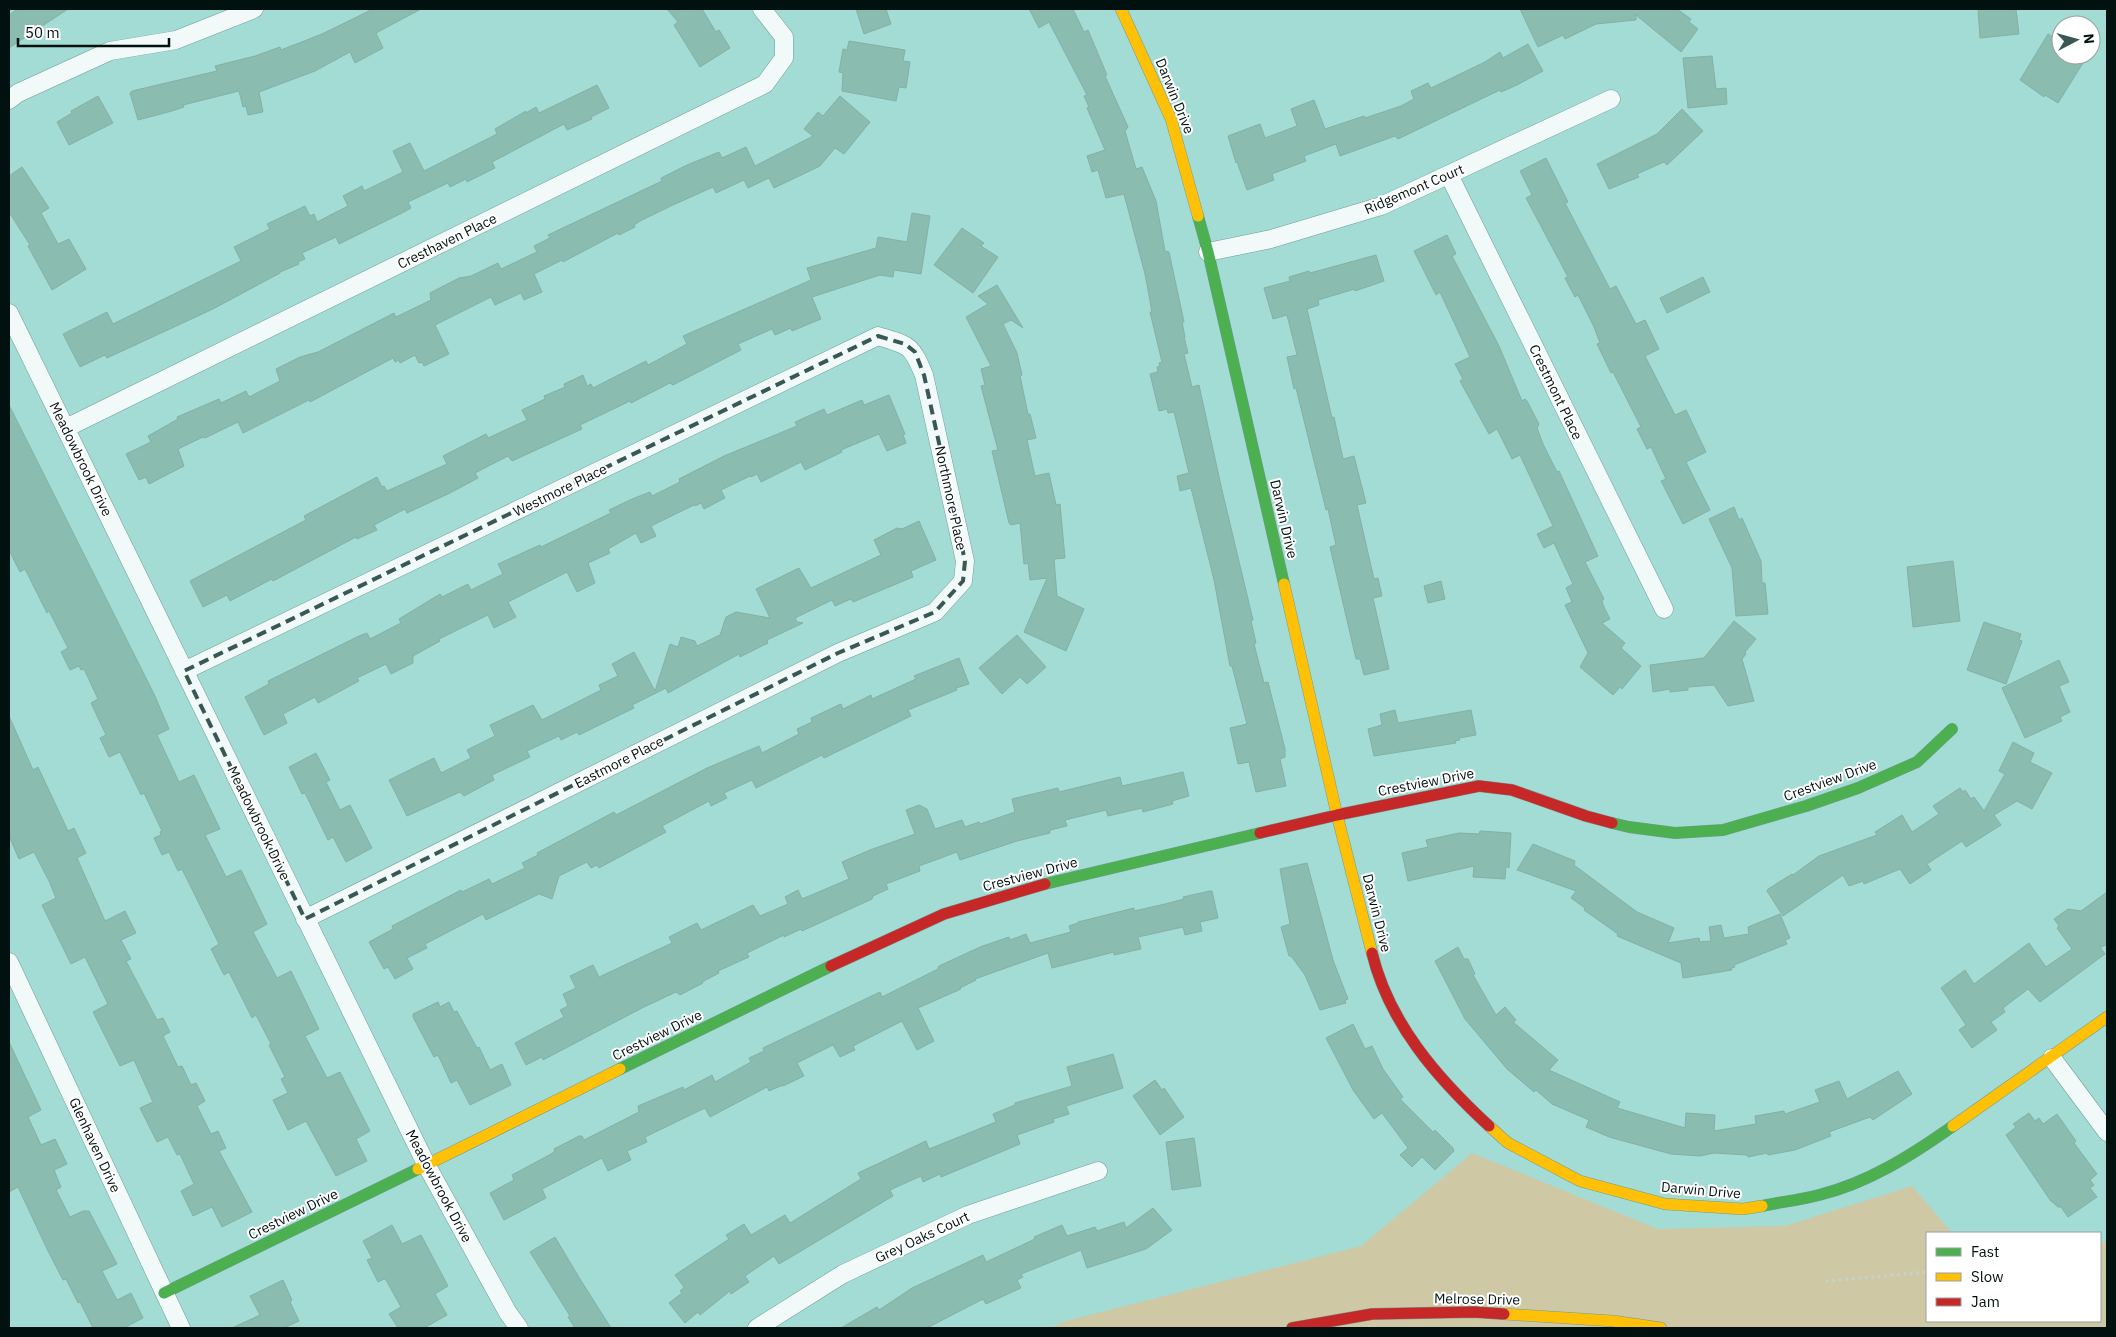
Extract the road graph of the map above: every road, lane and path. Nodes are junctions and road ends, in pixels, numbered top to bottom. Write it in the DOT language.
graph roads {
  1 [pos="254,9"];
  2 [pos="762,9"];
  3 [pos="1121,9"];
  4 [pos="1611,99"];
  5 [pos="9,100"];
  6 [pos="1448,175"];
  7 [pos="1208,252"];
  8 [pos="9,313"];
  9 [pos="924,375"];
  10 [pos="66,428"];
  11 [pos="1664,609"];
  12 [pos="935,612"];
  13 [pos="184,671"];
  14 [pos="1952,730"];
  15 [pos="1337,814"];
  16 [pos="305,919"];
  17 [pos="9,962"];
  18 [pos="2107,1018"];
  19 [pos="2052,1058"];
  20 [pos="2107,1132"];
  21 [pos="427,1166"];
  22 [pos="1098,1171"];
  23 [pos="1926,1272"];
  24 [pos="1826,1281"];
  25 [pos="164,1293"];
  26 [pos="181,1328"];
  27 [pos="519,1328"];
  28 [pos="757,1328"];
  29 [pos="1292,1328"];
  30 [pos="1661,1328"];
  1 -- 5 [label="street"];
  2 -- 10 [label="street, Cresthaven Place"];
  3 -- 7 [label="street, Darwin Drive"];
  4 -- 6 [label="street, Ridgemont Court"];
  6 -- 7 [label="street, Ridgemont Court"];
  6 -- 11 [label="street, Crestmont Place"];
  7 -- 15 [label="street, Darwin Drive"];
  8 -- 10 [label="street, Meadowbrook Drive"];
  9 -- 12 [label="street, Northmore Place"];
  9 -- 13 [label="street, Westmore Place"];
  10 -- 13 [label="street, Meadowbrook Drive"];
  12 -- 16 [label="street, Eastmore Place"];
  13 -- 16 [label="street, Meadowbrook Drive"];
  14 -- 15 [label="street, Crestview Drive"];
  15 -- 19 [label="street, Darwin Drive"];
  15 -- 21 [label="street, Crestview Drive"];
  16 -- 21 [label="street, Meadowbrook Drive"];
  17 -- 25 [label="street, Glenhaven Drive"];
  18 -- 19 [label="street, Darwin Drive"];
  19 -- 20 [label="street"];
  21 -- 25 [label="street, Crestview Drive"];
  21 -- 27 [label="street, Meadowbrook Drive"];
  22 -- 28 [label="street, Grey Oaks Court"];
  23 -- 24 [label="path"];
  25 -- 26 [label="street, Glenhaven Drive"];
  29 -- 30 [label="street, Melrose Drive"];
}
